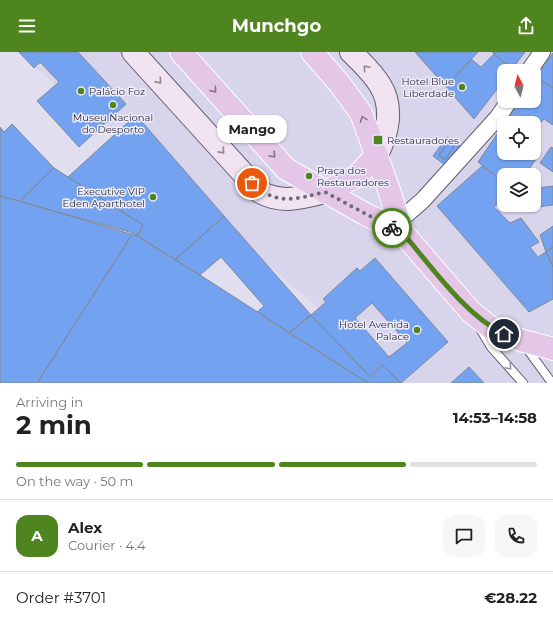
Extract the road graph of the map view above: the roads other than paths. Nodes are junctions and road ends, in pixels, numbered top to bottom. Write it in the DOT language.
graph roads {
  1 [pos="133,52"];
  2 [pos="181,52"];
  3 [pos="312,52"];
  4 [pos="351,52"];
  5 [pos="542,52"];
  6 [pos="534,64"];
  7 [pos="504,108"];
  8 [pos="376,156"];
  9 [pos="325,192"];
  10 [pos="400,227"];
  11 [pos="471,312"];
  12 [pos="520,340"];
  13 [pos="553,349"];
  14 [pos="523,383"];
  15 [pos="552,383"];
  1 -- 9 [label="street, one-way"];
  2 -- 9 [label="main road, one-way"];
  8 -- 3 [label="main road, one-way"];
  8 -- 4 [label="street, one-way"];
  5 -- 6 [label="street"];
  7 -- 10 [label="street"];
  8 -- 9 [label="main road"];
  8 -- 10 [label="main road"];
  9 -- 10 [label="main road"];
  10 -- 11 [label="main road"];
  11 -- 12 [label="main road"];
  11 -- 14 [label="lane, one-way"];
  12 -- 13 [label="main road"];
  12 -- 15 [label="lane"];
}
